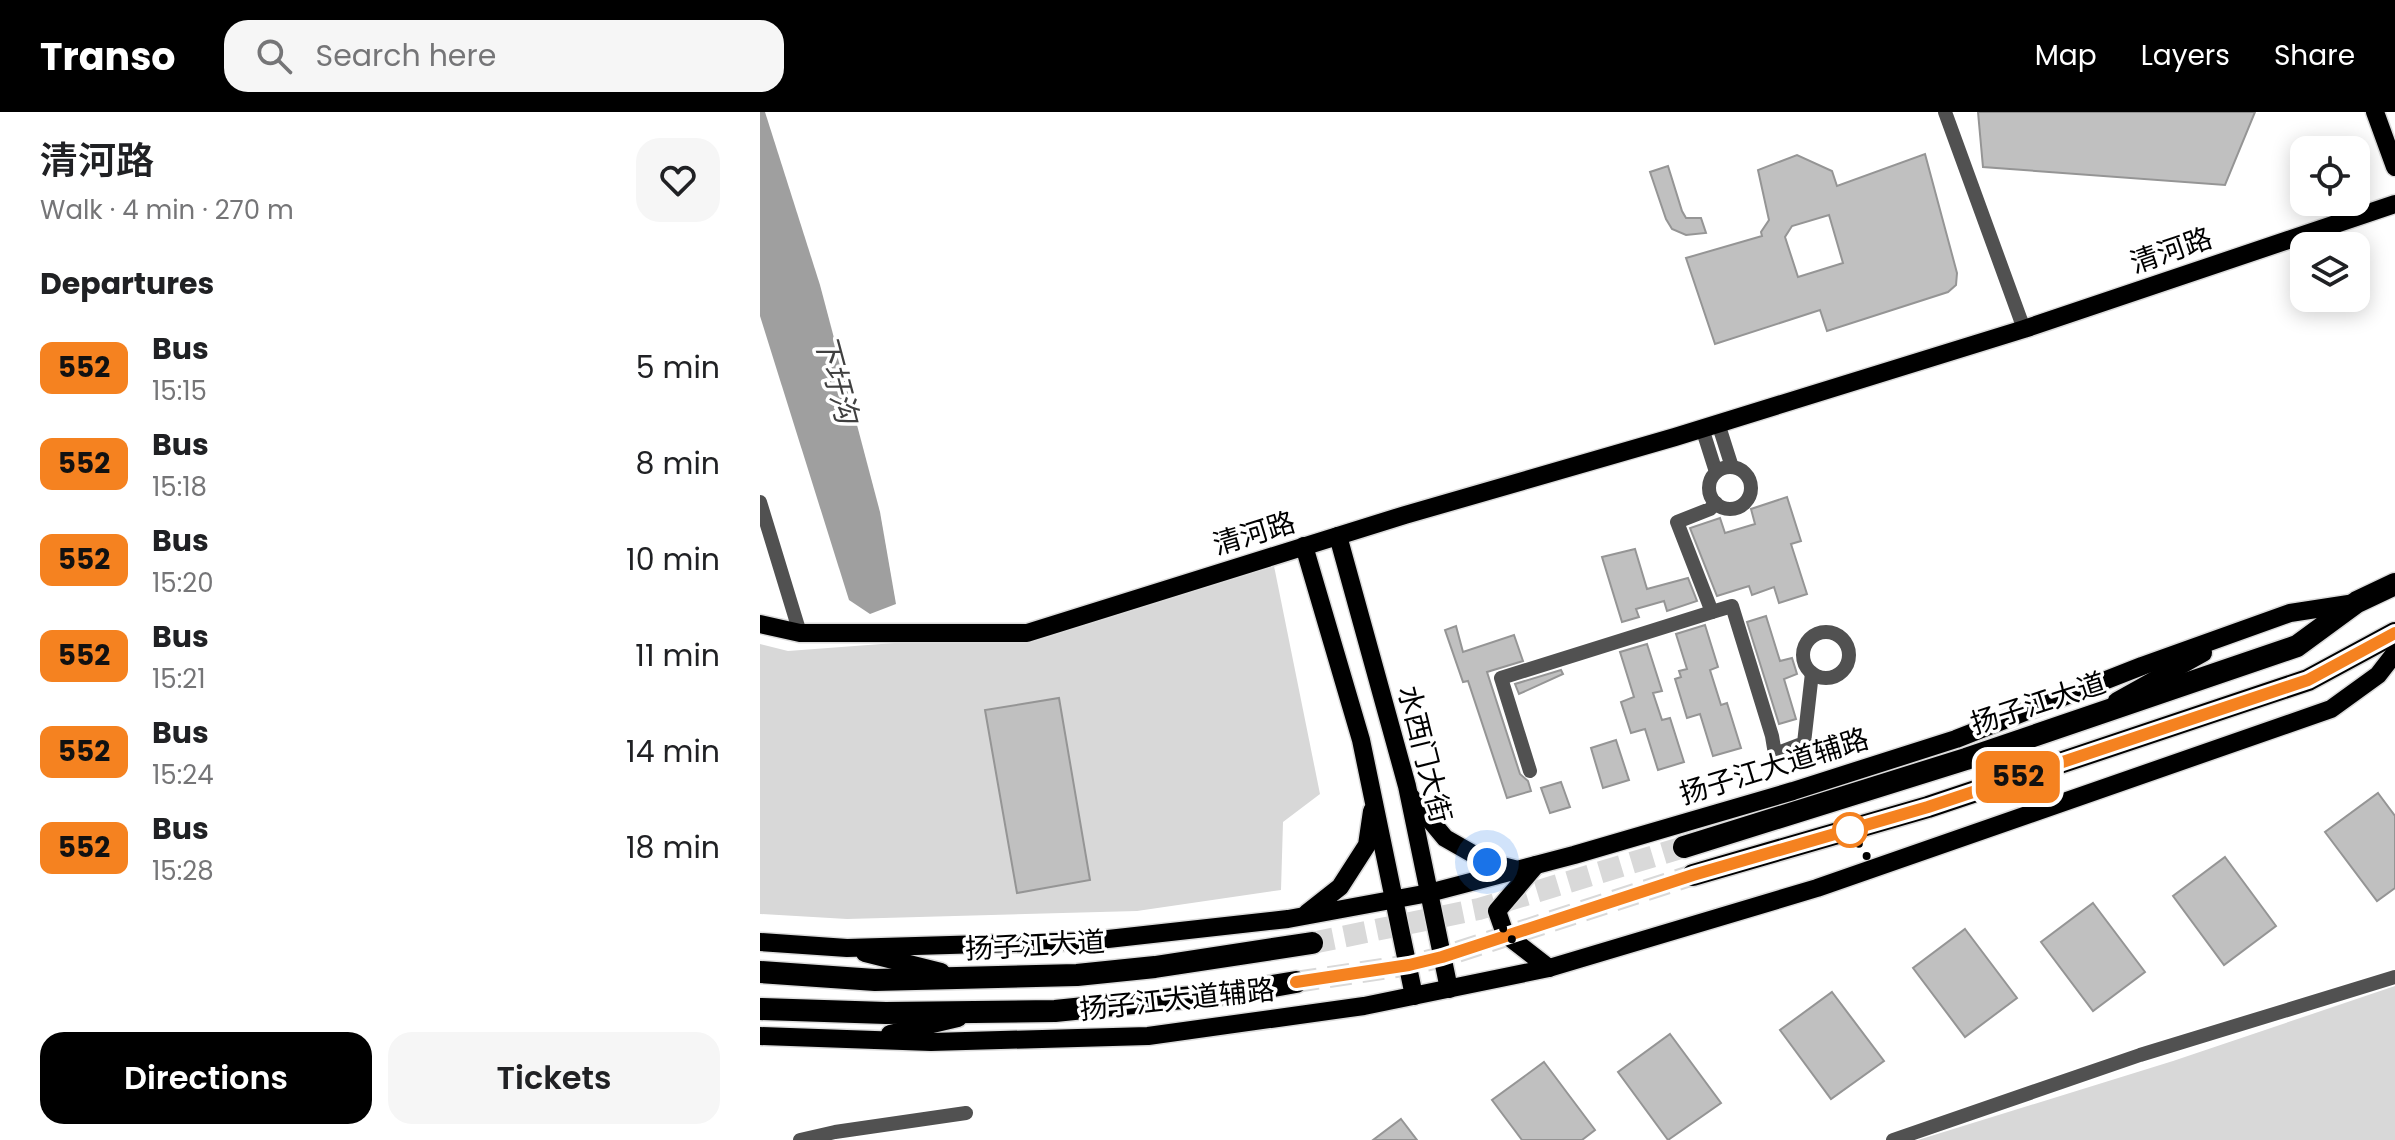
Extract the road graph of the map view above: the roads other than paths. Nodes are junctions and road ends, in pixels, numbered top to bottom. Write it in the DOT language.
graph roads {
  1 [pos="1945,112"];
  2 [pos="2375,112"];
  3 [pos="2395,167"];
  4 [pos="2395,204"];
  5 [pos="2024,329"];
  6 [pos="1710,426"];
  7 [pos="1732,467"];
  8 [pos="1716,472"];
  9 [pos="760,502"];
  10 [pos="1716,503"];
  11 [pos="1338,536"];
  12 [pos="1304,546"];
  13 [pos="2395,584"];
  14 [pos="2357,602"];
  15 [pos="1712,612"];
  16 [pos="760,624"];
  17 [pos="800,633"];
  18 [pos="2395,633"];
  19 [pos="2232,634"];
  20 [pos="2395,653"];
  21 [pos="1812,673"];
  22 [pos="2095,715"];
  23 [pos="1530,771"];
  24 [pos="1409,795"];
  25 [pos="1374,800"];
  26 [pos="1684,847"];
  27 [pos="1536,865"];
  28 [pos="1517,870"];
  29 [pos="1693,875"];
  30 [pos="1429,893"];
  31 [pos="1395,899"];
  32 [pos="1303,917"];
  33 [pos="760,942"];
  34 [pos="1312,943"];
  35 [pos="847,948"];
  36 [pos="1549,968"];
  37 [pos="760,972"];
  38 [pos="2395,977"];
  39 [pos="975,978"];
  40 [pos="1296,982"];
  41 [pos="1449,989"];
  42 [pos="1414,996"];
  43 [pos="760,1009"];
  44 [pos="984,1012"];
  45 [pos="760,1036"];
  46 [pos="863,1040"];
  47 [pos="966,1113"];
  48 [pos="800,1140"];
  49 [pos="1893,1140"];
  1 -- 5 [label="street"];
  2 -- 3 [label="main road"];
  4 -- 5 [label="main road, 清河路"];
  5 -- 6 [label="main road, 清河路"];
  6 -- 7 [label="street"];
  6 -- 8 [label="street"];
  6 -- 11 [label="main road, 清河路"];
  7 -- 8 [label="street"];
  7 -- 10 [label="street"];
  8 -- 10 [label="street"];
  9 -- 17 [label="street"];
  10 -- 15 [label="street"];
  11 -- 12 [label="main road, 清河路"];
  11 -- 24 [label="main road, 水西门大街"];
  12 -- 17 [label="main road, 清河路"];
  12 -- 25 [label="main road, 水西门大街"];
  13 -- 14 [label="highway, 扬子江大道"];
  14 -- 19 [label="main road, 扬子江大道辅路"];
  14 -- 22 [label="highway, 扬子江大道"];
  15 -- 21 [label="street"];
  15 -- 23 [label="street"];
  16 -- 17 [label="main road, 清河路"];
  18 -- 29 [label="highway"];
  19 -- 22 [label="main road"];
  19 -- 27 [label="main road, 扬子江大道辅路"];
  20 -- 36 [label="main road, 扬子江大道辅路"];
  22 -- 26 [label="highway, 扬子江大道"];
  24 -- 28 [label="main road"];
  24 -- 30 [label="main road, 水西门大街"];
  25 -- 31 [label="main road, 水西门大街"];
  25 -- 32 [label="main road"];
  27 -- 28 [label="main road, 扬子江大道辅路"];
  27 -- 36 [label="main road"];
  28 -- 30 [label="main road, 扬子江大道辅路"];
  30 -- 31 [label="main road, 扬子江大道辅路"];
  30 -- 41 [label="main road, 水西门大街"];
  31 -- 32 [label="main road, 扬子江大道辅路"];
  31 -- 42 [label="main road, 水西门大街"];
  32 -- 35 [label="main road, 扬子江大道辅路"];
  33 -- 35 [label="main road, 扬子江大道辅路"];
  34 -- 39 [label="highway, 扬子江大道"];
  35 -- 39 [label="main road"];
  36 -- 41 [label="main road, 扬子江大道辅路"];
  37 -- 39 [label="highway, 扬子江大道"];
  38 -- 49 [label="street"];
  40 -- 44 [label="highway"];
  41 -- 42 [label="main road, 扬子江大道辅路"];
  42 -- 46 [label="main road, 扬子江大道辅路"];
  43 -- 44 [label="highway"];
  44 -- 46 [label="main road"];
  45 -- 46 [label="main road, 扬子江大道辅路"];
  47 -- 48 [label="street"];
}
